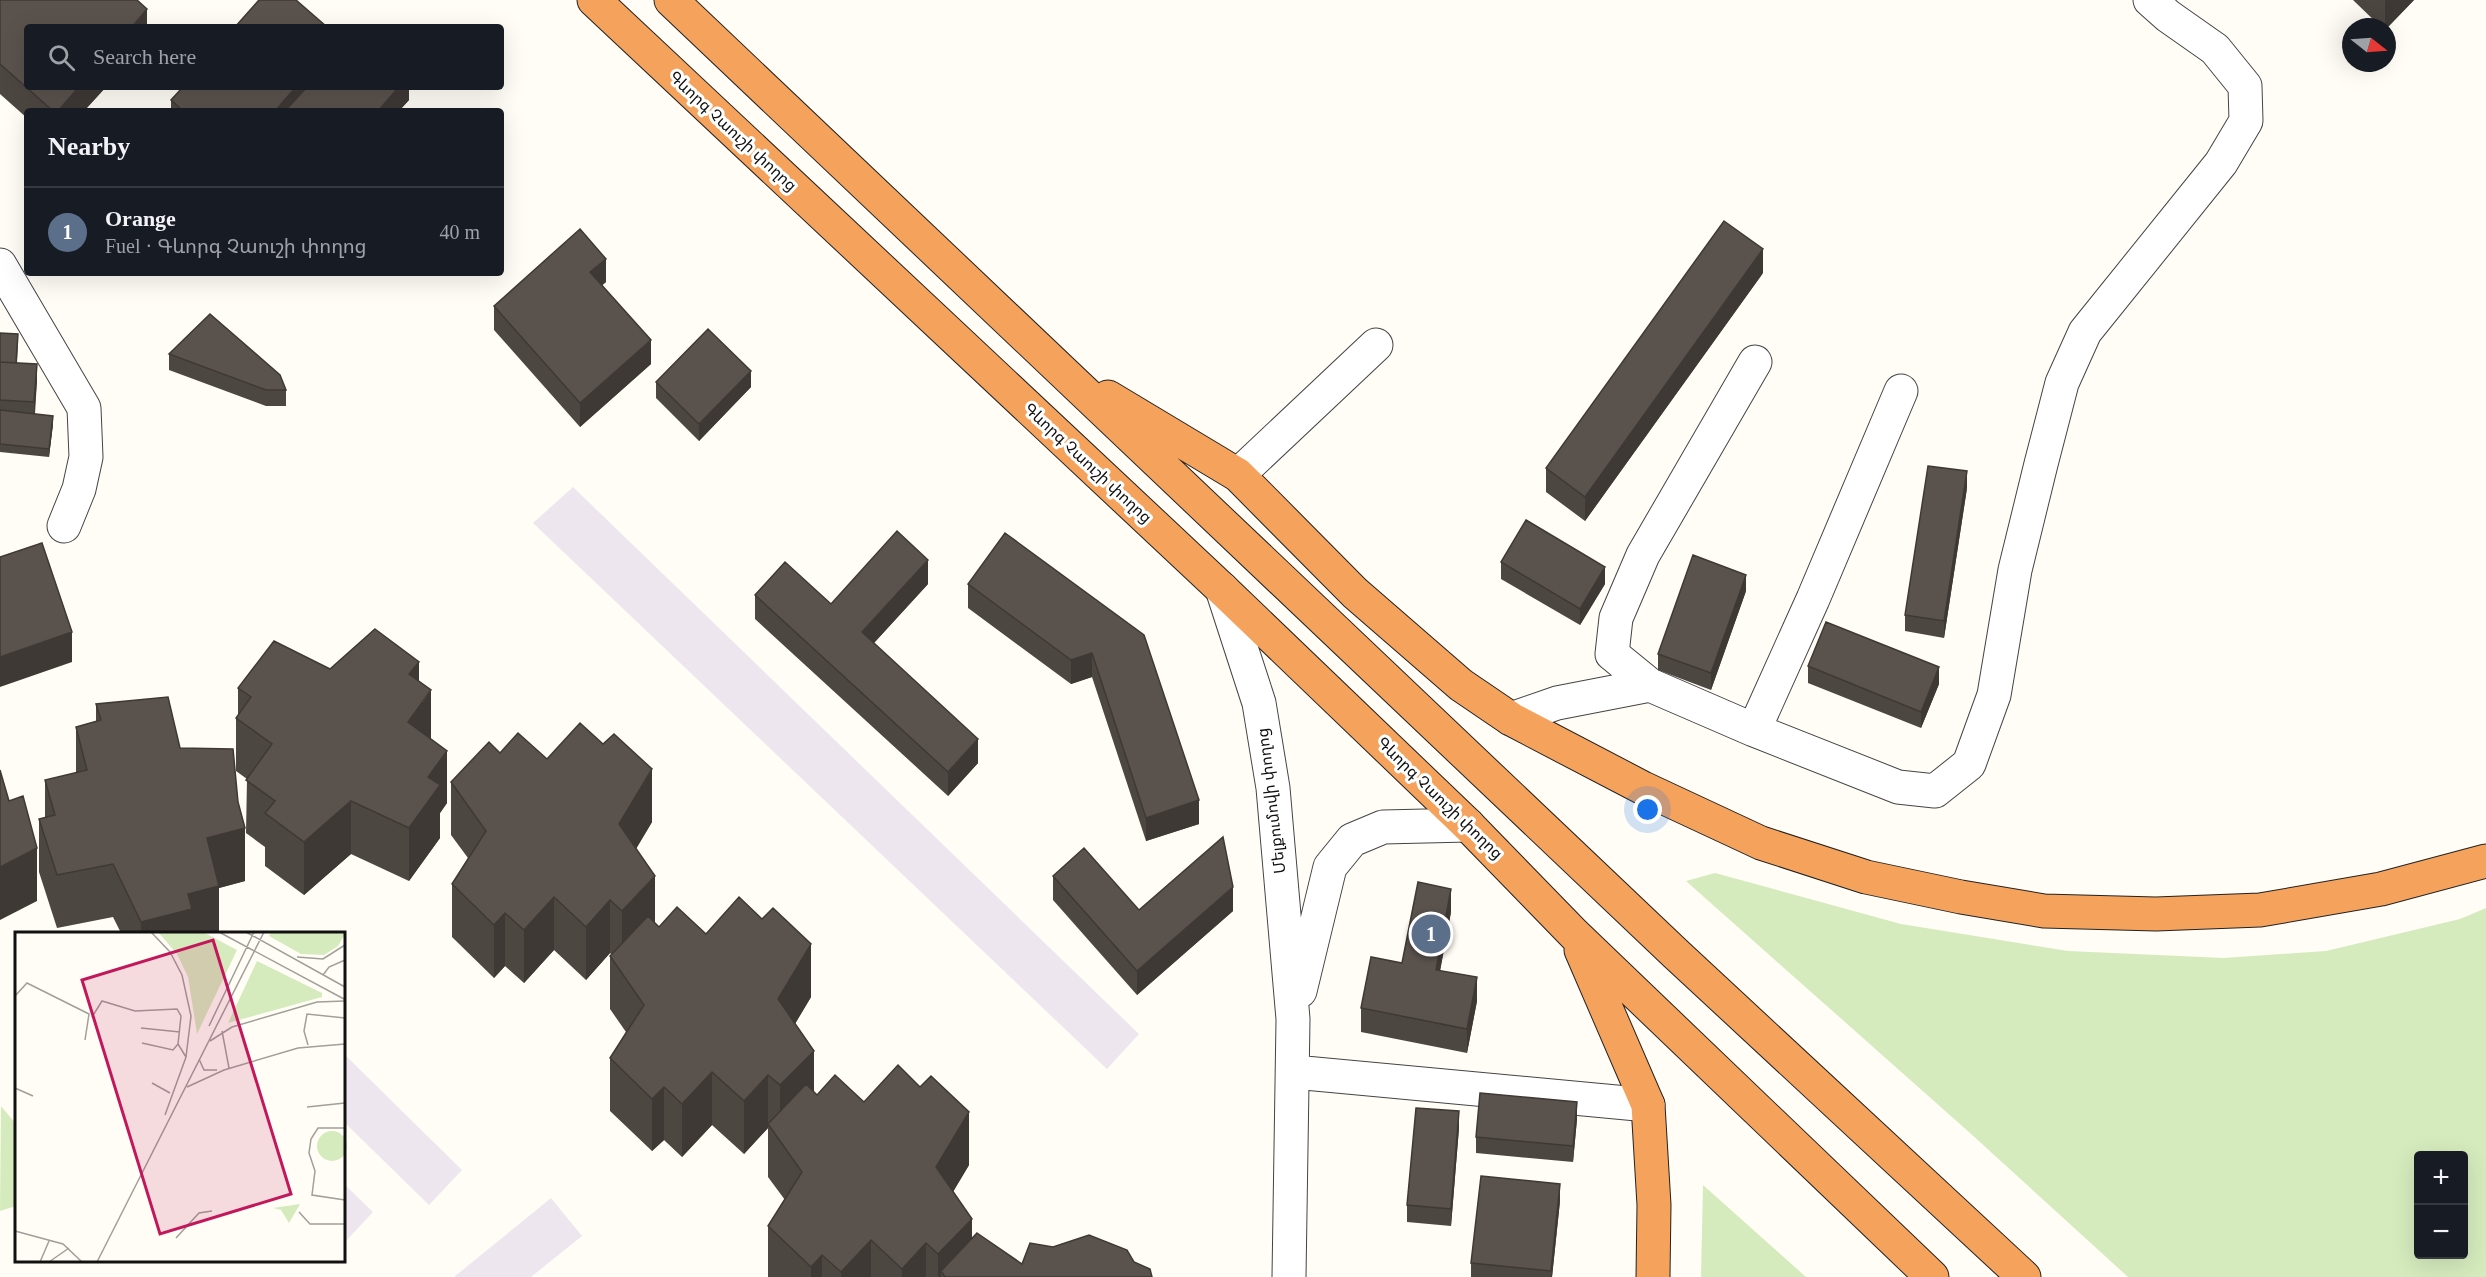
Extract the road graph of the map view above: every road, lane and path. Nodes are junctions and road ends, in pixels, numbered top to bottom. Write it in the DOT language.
graph roads {
  1 [pos="594,0"];
  2 [pos="670,0"];
  3 [pos="2150,0"];
  4 [pos="0,265"];
  5 [pos="1376,345"];
  6 [pos="1755,362"];
  7 [pos="1057,367"];
  8 [pos="1901,391"];
  9 [pos="1238,475"];
  10 [pos="64,526"];
  11 [pos="1222,588"];
  12 [pos="1650,685"];
  13 [pos="1511,719"];
  14 [pos="1754,729"];
  15 [pos="1468,825"];
  16 [pos="2486,861"];
  17 [pos="1574,934"];
  18 [pos="1293,1019"];
  19 [pos="1294,1072"];
  20 [pos="1648,1105"];
  21 [pos="1289,1277"];
  22 [pos="1653,1277"];
  23 [pos="1932,1277"];
  24 [pos="2024,1277"];
  1 -- 11 [label="highway, Գևորգ Չաուշի փողոց"];
  2 -- 7 [label="highway"];
  3 -- 14 [label="street"];
  4 -- 10 [label="street"];
  5 -- 9 [label="street"];
  6 -- 12 [label="street"];
  7 -- 9 [label="highway"];
  7 -- 24 [label="highway"];
  8 -- 14 [label="street"];
  9 -- 13 [label="highway"];
  11 -- 15 [label="highway, Գևորգ Չաուշի փողոց"];
  11 -- 18 [label="street, Մելքումովի փողոց"];
  12 -- 13 [label="street"];
  12 -- 14 [label="street"];
  13 -- 16 [label="highway"];
  15 -- 17 [label="highway, Գևորգ Չաուշի փողոց"];
  15 -- 18 [label="street, Մելքումովի փողոց"];
  17 -- 20 [label="highway"];
  17 -- 23 [label="highway, Գևորգ Չաուշի փողոց"];
  18 -- 19 [label="street, Մելքումովի փողոց"];
  19 -- 20 [label="street"];
  19 -- 21 [label="street, Մելքումովի փողոց"];
  20 -- 22 [label="highway"];
}
